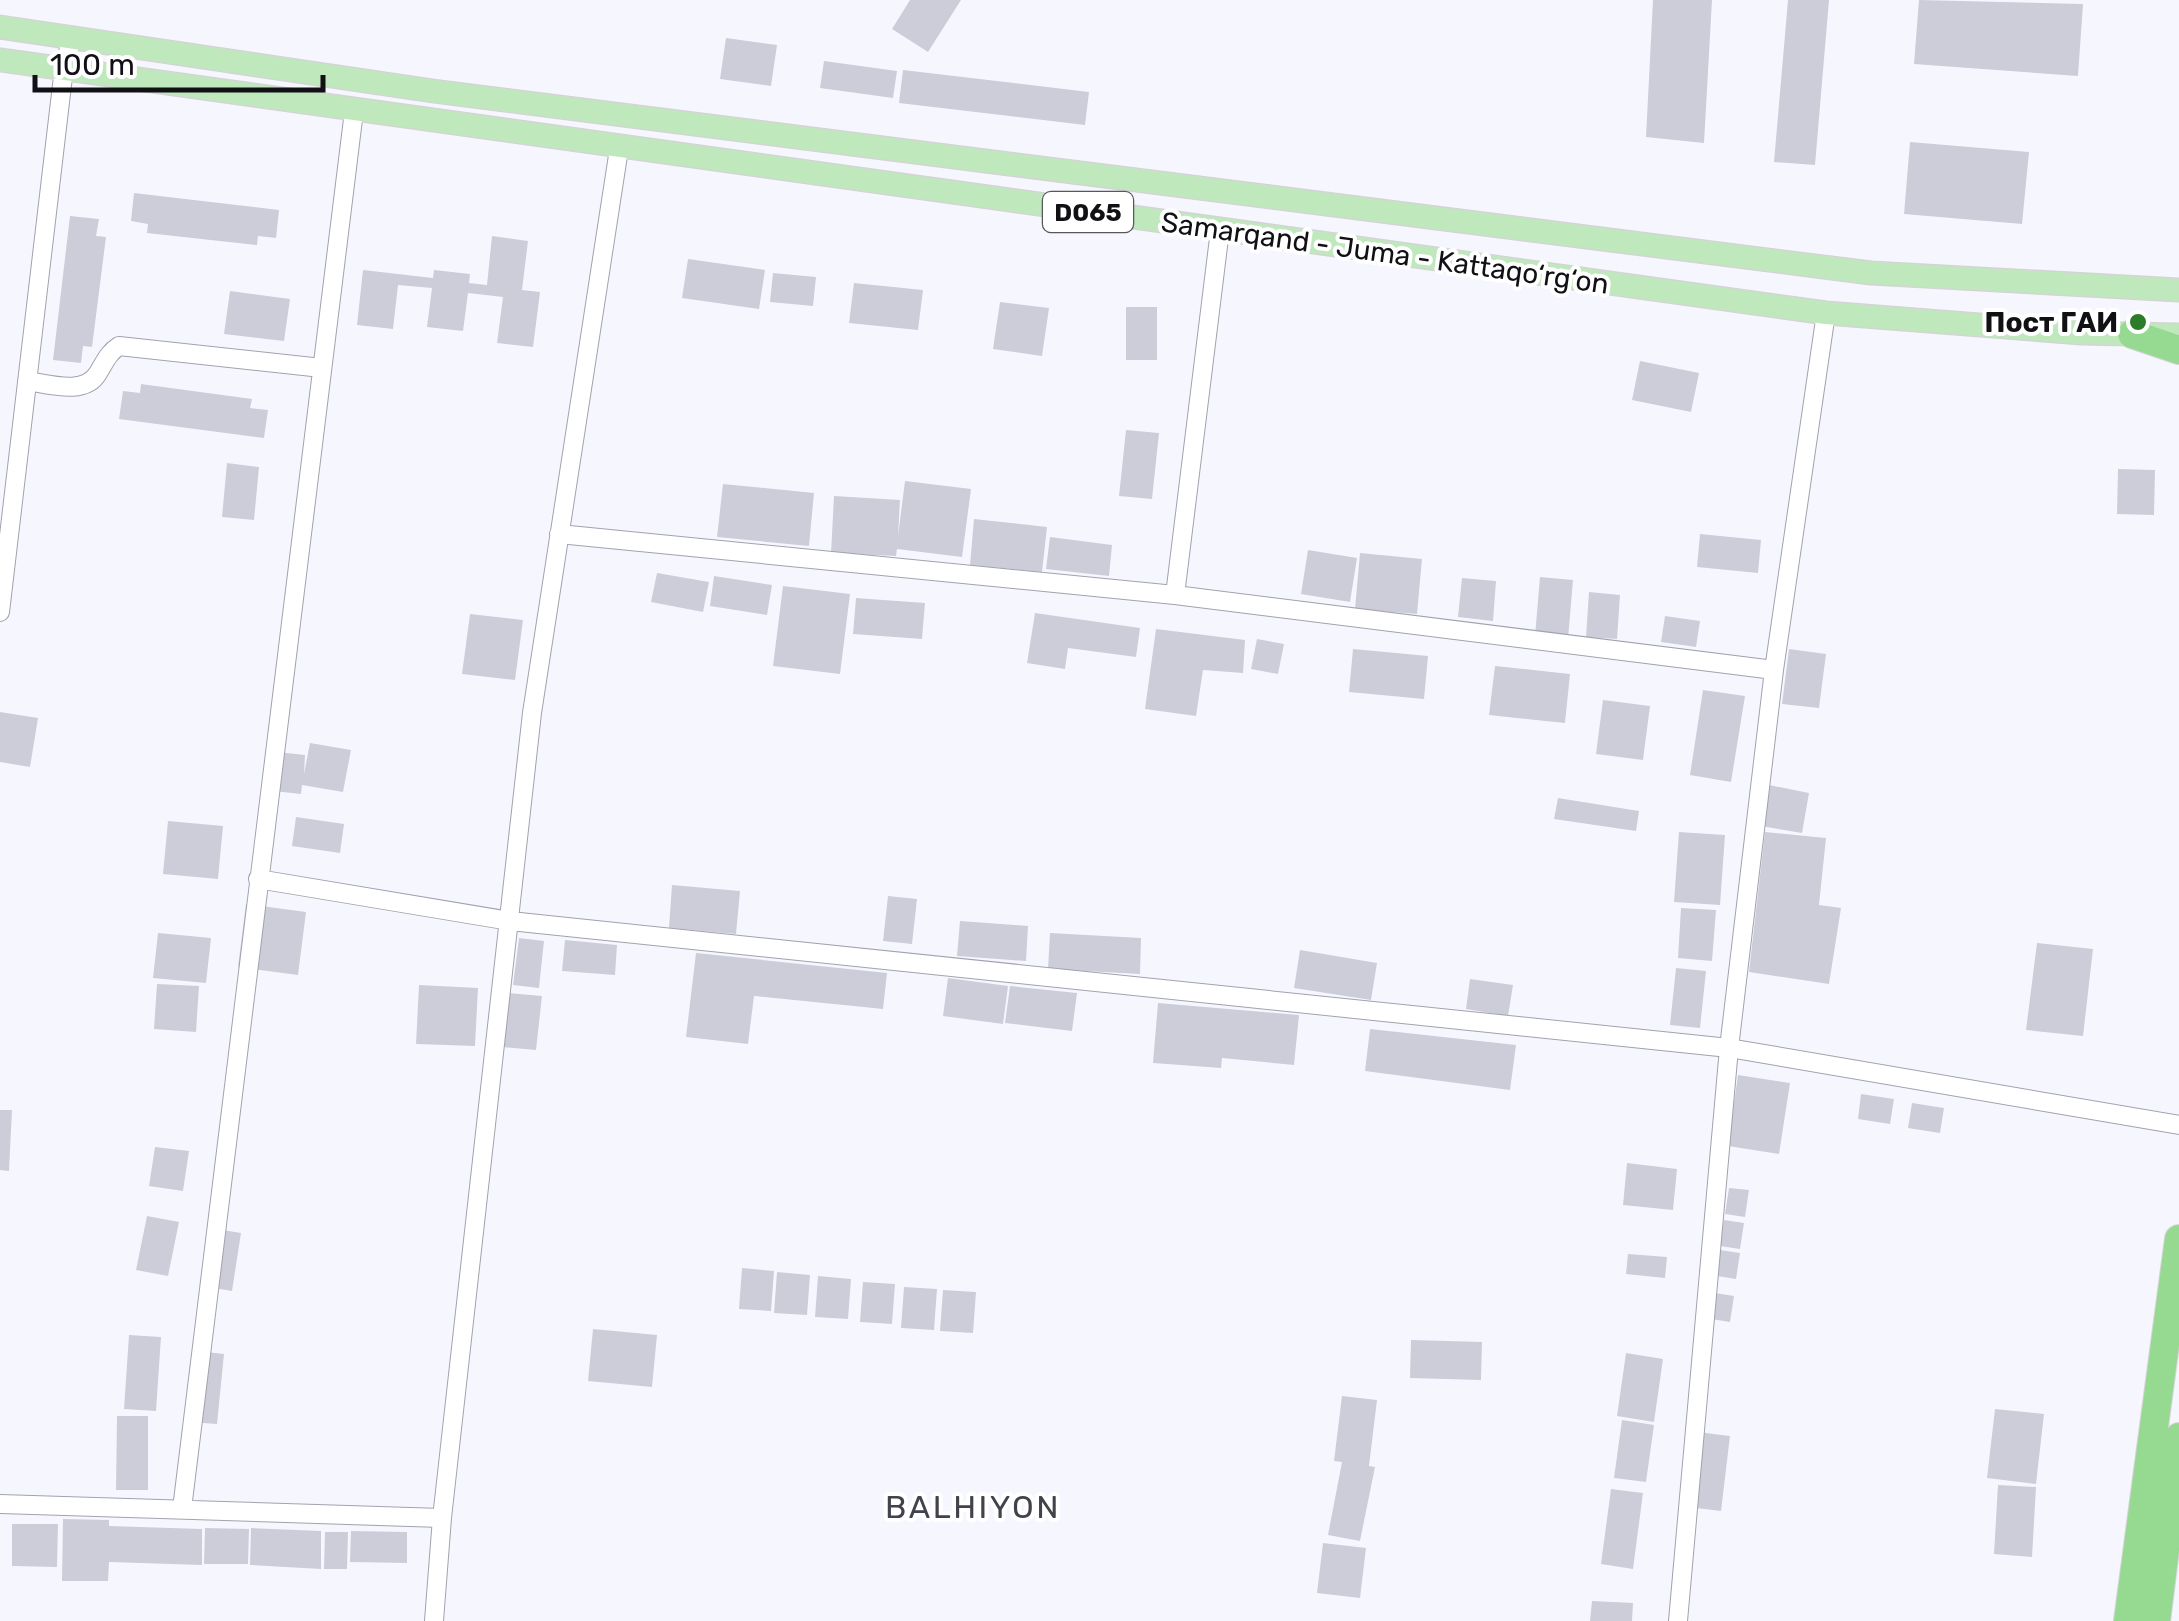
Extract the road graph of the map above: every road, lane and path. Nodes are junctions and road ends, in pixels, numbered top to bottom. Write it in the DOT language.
graph roads {
  1 [pos="0,27"];
  2 [pos="72,36"];
  3 [pos="0,60"];
  4 [pos="64,68"];
  5 [pos="354,111"];
  6 [pos="620,149"];
  7 [pos="1220,230"];
  8 [pos="2179,290"];
  9 [pos="1826,313"];
  10 [pos="2132,334"];
  11 [pos="2179,335"];
  12 [pos="2179,350"];
  13 [pos="322,368"];
  14 [pos="27,381"];
  15 [pos="559,534"];
  16 [pos="1175,595"];
  17 [pos="0,612"];
  18 [pos="1774,670"];
  19 [pos="258,879"];
  20 [pos="510,921"];
  21 [pos="1729,1048"];
  22 [pos="2179,1125"];
  23 [pos="2179,1238"];
  24 [pos="2179,1438"];
  25 [pos="0,1504"];
  26 [pos="182,1510"];
  27 [pos="442,1518"];
  28 [pos="434,1621"];
  29 [pos="1678,1621"];
  30 [pos="2128,1621"];
  31 [pos="2156,1621"];
  1 -- 2 [label="main road, Samarqand - Juma - Kattaqo‘rg‘on / D065"];
  2 -- 4 [label="street"];
  2 -- 8 [label="main road, Samarqand - Juma - Kattaqo‘rg‘on / D065"];
  3 -- 4 [label="main road, Samarqand - Juma - Kattaqo‘rg‘on / D065"];
  4 -- 5 [label="main road, Samarqand - Juma - Kattaqo‘rg‘on / D065"];
  4 -- 14 [label="street"];
  5 -- 6 [label="main road, Samarqand - Juma - Kattaqo‘rg‘on / D065"];
  5 -- 13 [label="street"];
  6 -- 7 [label="main road, Samarqand - Juma - Kattaqo‘rg‘on / D065"];
  6 -- 15 [label="street"];
  7 -- 9 [label="main road, Samarqand - Juma - Kattaqo‘rg‘on / D065"];
  7 -- 16 [label="street"];
  9 -- 10 [label="main road, Samarqand - Juma - Kattaqo‘rg‘on / D065"];
  9 -- 18 [label="street"];
  10 -- 11 [label="main road, Samarqand - Juma - Kattaqo‘rg‘on / D065"];
  10 -- 12 [label="highway"];
  13 -- 14 [label="street"];
  13 -- 19 [label="street"];
  14 -- 17 [label="street"];
  15 -- 16 [label="street"];
  15 -- 20 [label="street"];
  16 -- 18 [label="street"];
  18 -- 21 [label="street"];
  19 -- 20 [label="street"];
  19 -- 26 [label="street"];
  20 -- 21 [label="street"];
  20 -- 27 [label="street"];
  21 -- 22 [label="street"];
  21 -- 29 [label="street"];
  23 -- 30 [label="highway"];
  24 -- 31 [label="highway"];
  25 -- 26 [label="street"];
  26 -- 27 [label="street"];
  27 -- 28 [label="street"];
}
